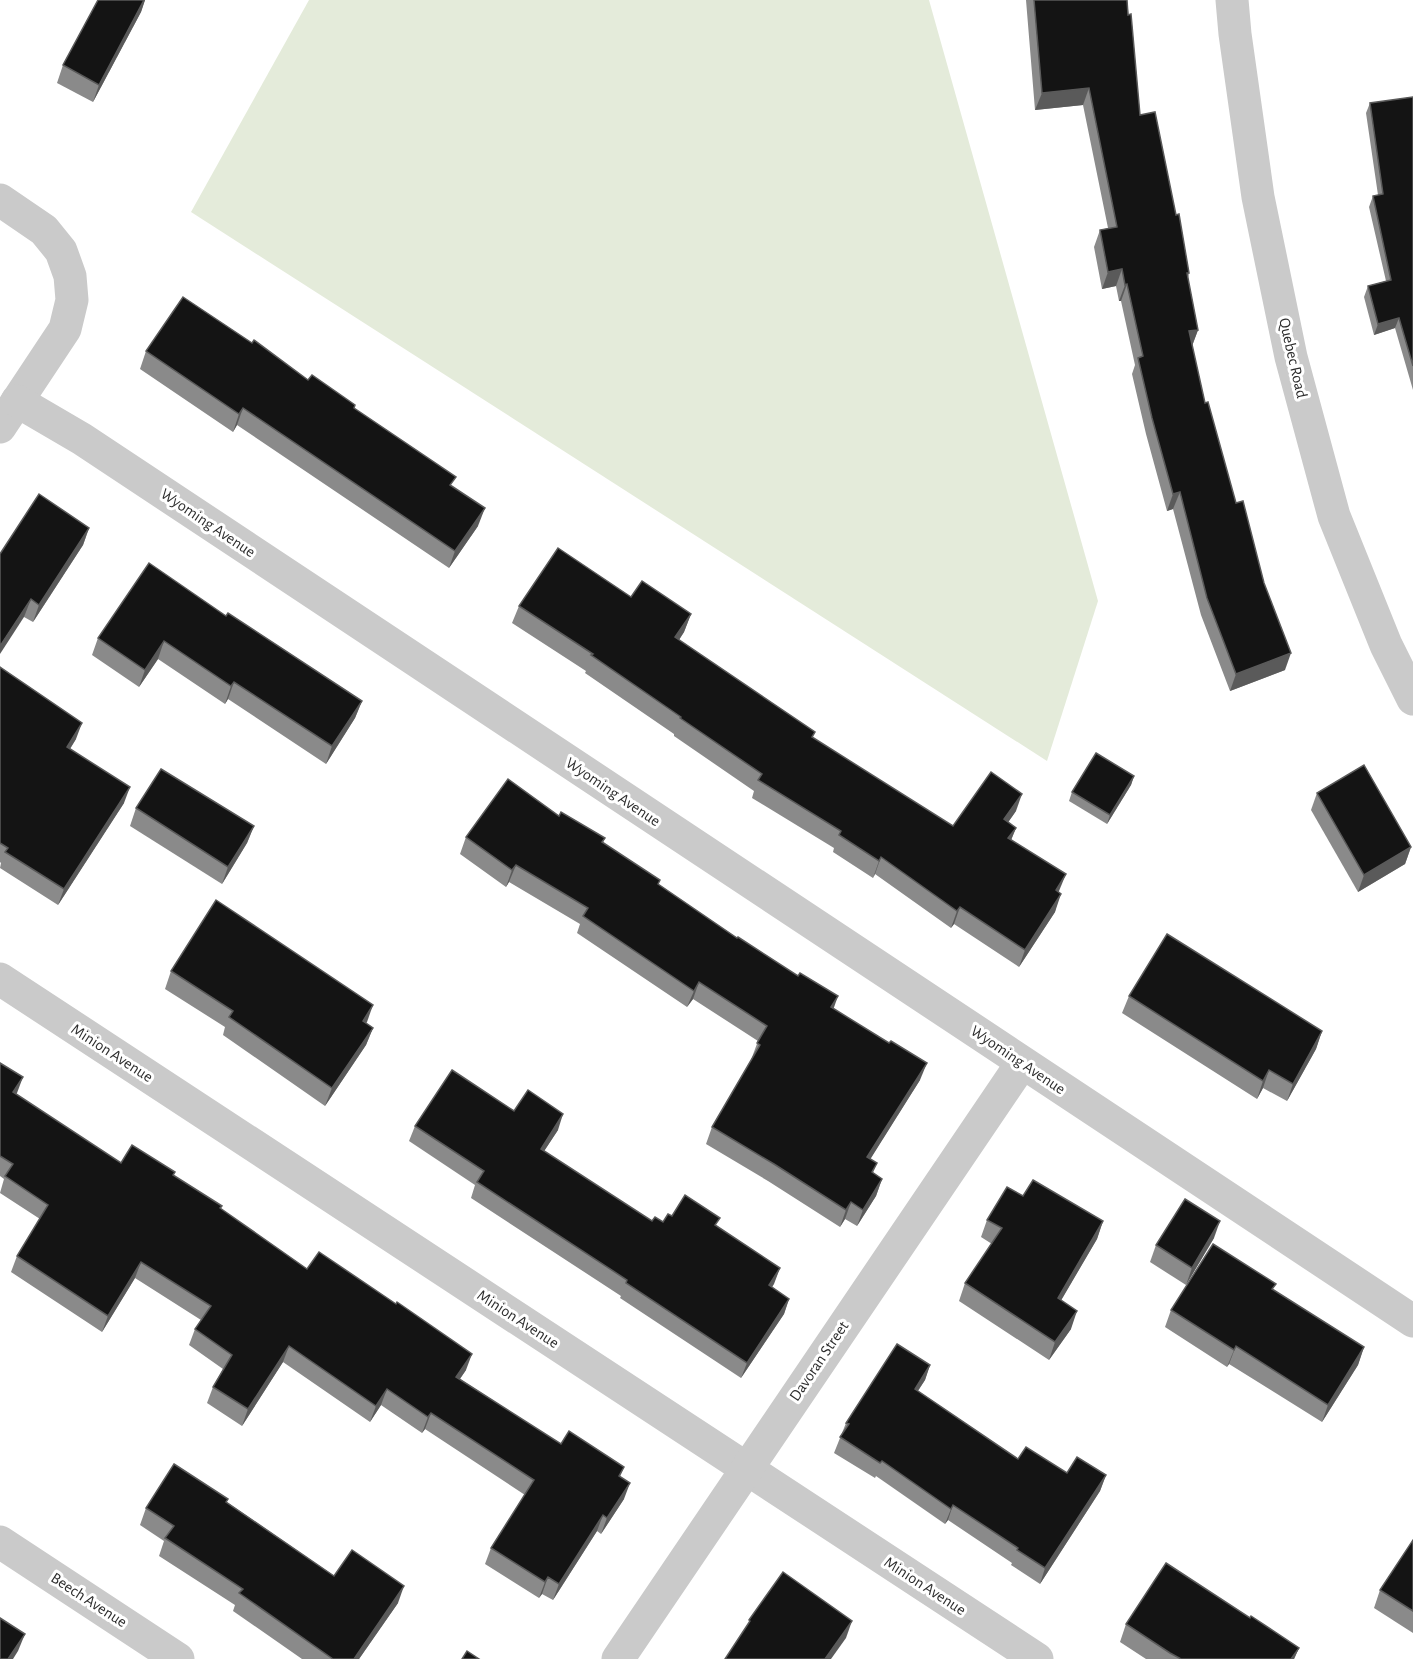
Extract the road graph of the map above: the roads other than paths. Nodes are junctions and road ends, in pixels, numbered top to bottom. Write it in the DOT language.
graph roads {
  1 [pos="1232,0"];
  2 [pos="0,200"];
  3 [pos="8,414"];
  4 [pos="1413,699"];
  5 [pos="0,979"];
  6 [pos="1022,1063"];
  7 [pos="1413,1321"];
  8 [pos="746,1468"];
  9 [pos="0,1542"];
  10 [pos="178,1659"];
  11 [pos="618,1659"];
  12 [pos="1036,1659"];
  1 -- 4 [label="street, Quebec Road"];
  2 -- 3 [label="street, Wyoming Avenue"];
  3 -- 6 [label="street, Wyoming Avenue"];
  5 -- 8 [label="street, Minion Avenue"];
  6 -- 7 [label="street, Wyoming Avenue"];
  6 -- 8 [label="street, Davoran Street"];
  8 -- 11 [label="street, Davoran Street"];
  8 -- 12 [label="street, Minion Avenue"];
  9 -- 10 [label="street, Beech Avenue"];
}
